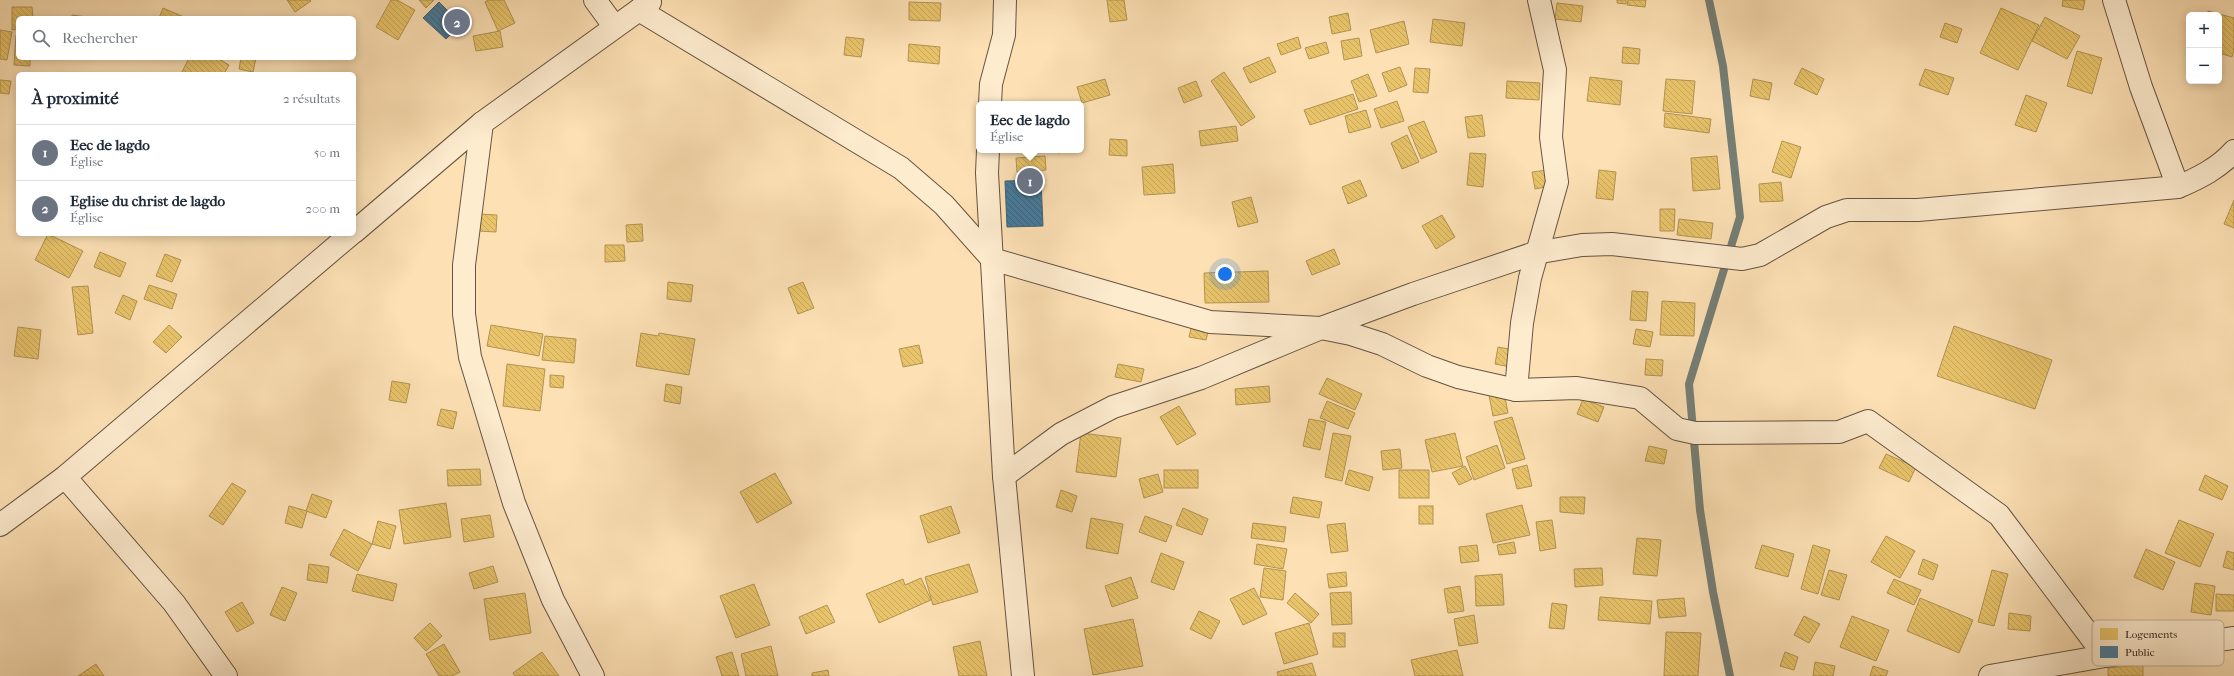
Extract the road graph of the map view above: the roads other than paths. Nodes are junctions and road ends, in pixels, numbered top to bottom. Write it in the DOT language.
graph roads {
  1 [pos="595,0"];
  2 [pos="1005,0"];
  3 [pos="1539,0"];
  4 [pos="2114,0"];
  5 [pos="645,5"];
  6 [pos="614,26"];
  7 [pos="990,101"];
  8 [pos="482,123"];
  9 [pos="2234,151"];
  10 [pos="988,153"];
  11 [pos="2178,187"];
  12 [pos="356,230"];
  13 [pos="349,236"];
  14 [pos="1535,253"];
  15 [pos="992,259"];
  16 [pos="1321,328"];
  17 [pos="1516,390"];
  18 [pos="64,476"];
  19 [pos="1004,476"];
  20 [pos="0,524"];
  21 [pos="2234,638"];
  22 [pos="2092,639"];
  23 [pos="2224,639"];
  24 [pos="2092,658"];
  25 [pos="226,676"];
  26 [pos="593,676"];
  27 [pos="1023,676"];
  28 [pos="1990,676"];
  1 -- 6 [label="street"];
  2 -- 7 [label="street"];
  3 -- 14 [label="street"];
  4 -- 11 [label="street"];
  5 -- 6 [label="street"];
  5 -- 15 [label="street"];
  6 -- 8 [label="street"];
  8 -- 12 [label="street"];
  8 -- 26 [label="street"];
  9 -- 11 [label="street"];
  10 -- 15 [label="street"];
  11 -- 14 [label="street"];
  13 -- 18 [label="street"];
  14 -- 16 [label="street"];
  14 -- 17 [label="street"];
  15 -- 16 [label="street"];
  15 -- 19 [label="street"];
  16 -- 17 [label="street"];
  16 -- 19 [label="street"];
  17 -- 22 [label="street"];
  18 -- 20 [label="street"];
  18 -- 25 [label="street"];
  19 -- 27 [label="street"];
  21 -- 23 [label="street"];
  24 -- 28 [label="street"];
}
